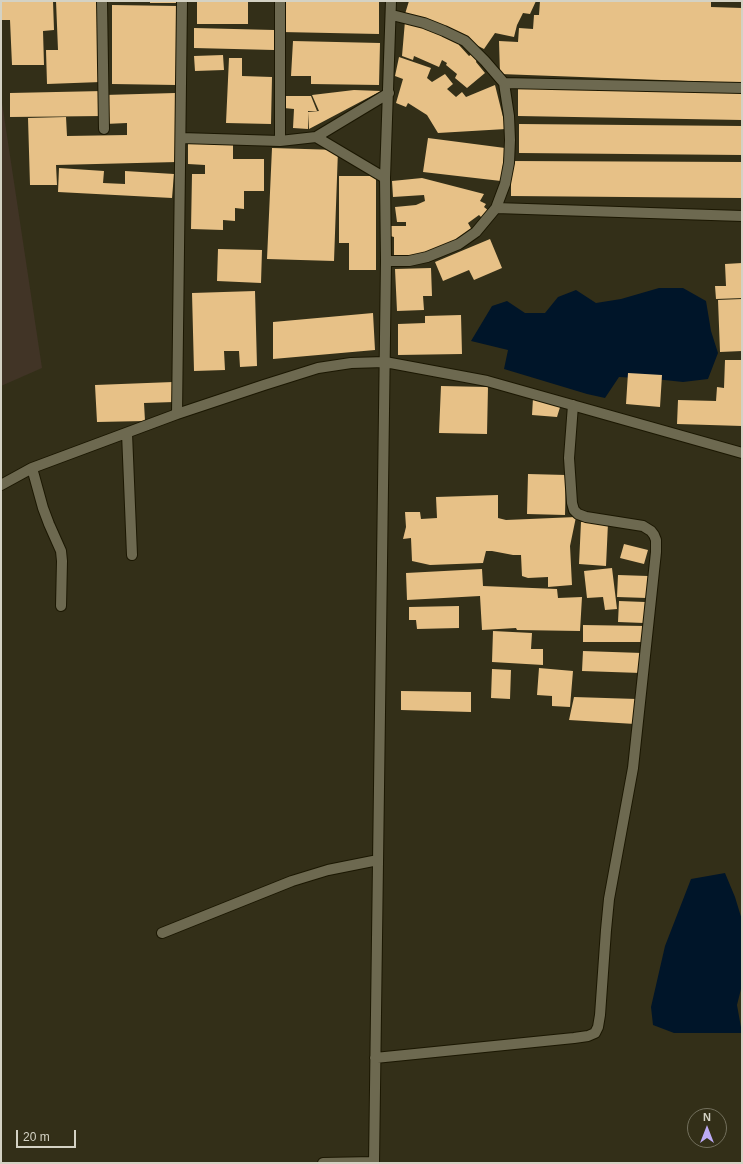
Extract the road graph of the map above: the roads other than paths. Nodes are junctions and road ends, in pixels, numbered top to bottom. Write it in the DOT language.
graph roads {
  1 [pos="102,1"];
  2 [pos="182,1"];
  3 [pos="280,1"];
  4 [pos="391,1"];
  5 [pos="392,15"];
  6 [pos="504,83"];
  7 [pos="742,88"];
  8 [pos="389,93"];
  9 [pos="104,129"];
  10 [pos="316,137"];
  11 [pos="181,138"];
  12 [pos="280,141"];
  13 [pos="385,178"];
  14 [pos="496,208"];
  15 [pos="742,216"];
  16 [pos="386,261"];
  17 [pos="385,362"];
  18 [pos="573,405"];
  19 [pos="177,414"];
  20 [pos="127,433"];
  21 [pos="742,452"];
  22 [pos="32,468"];
  23 [pos="1,485"];
  24 [pos="132,555"];
  25 [pos="61,606"];
  26 [pos="378,860"];
  27 [pos="162,933"];
  28 [pos="375,1058"];
  29 [pos="374,1162"];
  30 [pos="324,1163"];
  1 -- 9 [label="street"];
  2 -- 11 [label="street"];
  3 -- 12 [label="street"];
  4 -- 5 [label="street"];
  5 -- 6 [label="street"];
  5 -- 8 [label="street"];
  6 -- 7 [label="street"];
  6 -- 14 [label="street"];
  8 -- 10 [label="street"];
  8 -- 13 [label="street"];
  10 -- 12 [label="street"];
  10 -- 13 [label="street"];
  11 -- 12 [label="street"];
  11 -- 19 [label="street"];
  13 -- 16 [label="street"];
  14 -- 15 [label="street"];
  14 -- 16 [label="street"];
  16 -- 17 [label="street"];
  17 -- 18 [label="street"];
  17 -- 19 [label="street"];
  17 -- 26 [label="street"];
  18 -- 21 [label="street"];
  18 -- 28 [label="street"];
  19 -- 20 [label="street"];
  20 -- 22 [label="street"];
  20 -- 24 [label="street"];
  22 -- 23 [label="street"];
  22 -- 25 [label="street"];
  26 -- 27 [label="street"];
  26 -- 28 [label="street"];
  28 -- 29 [label="street"];
  29 -- 30 [label="street"];
}
